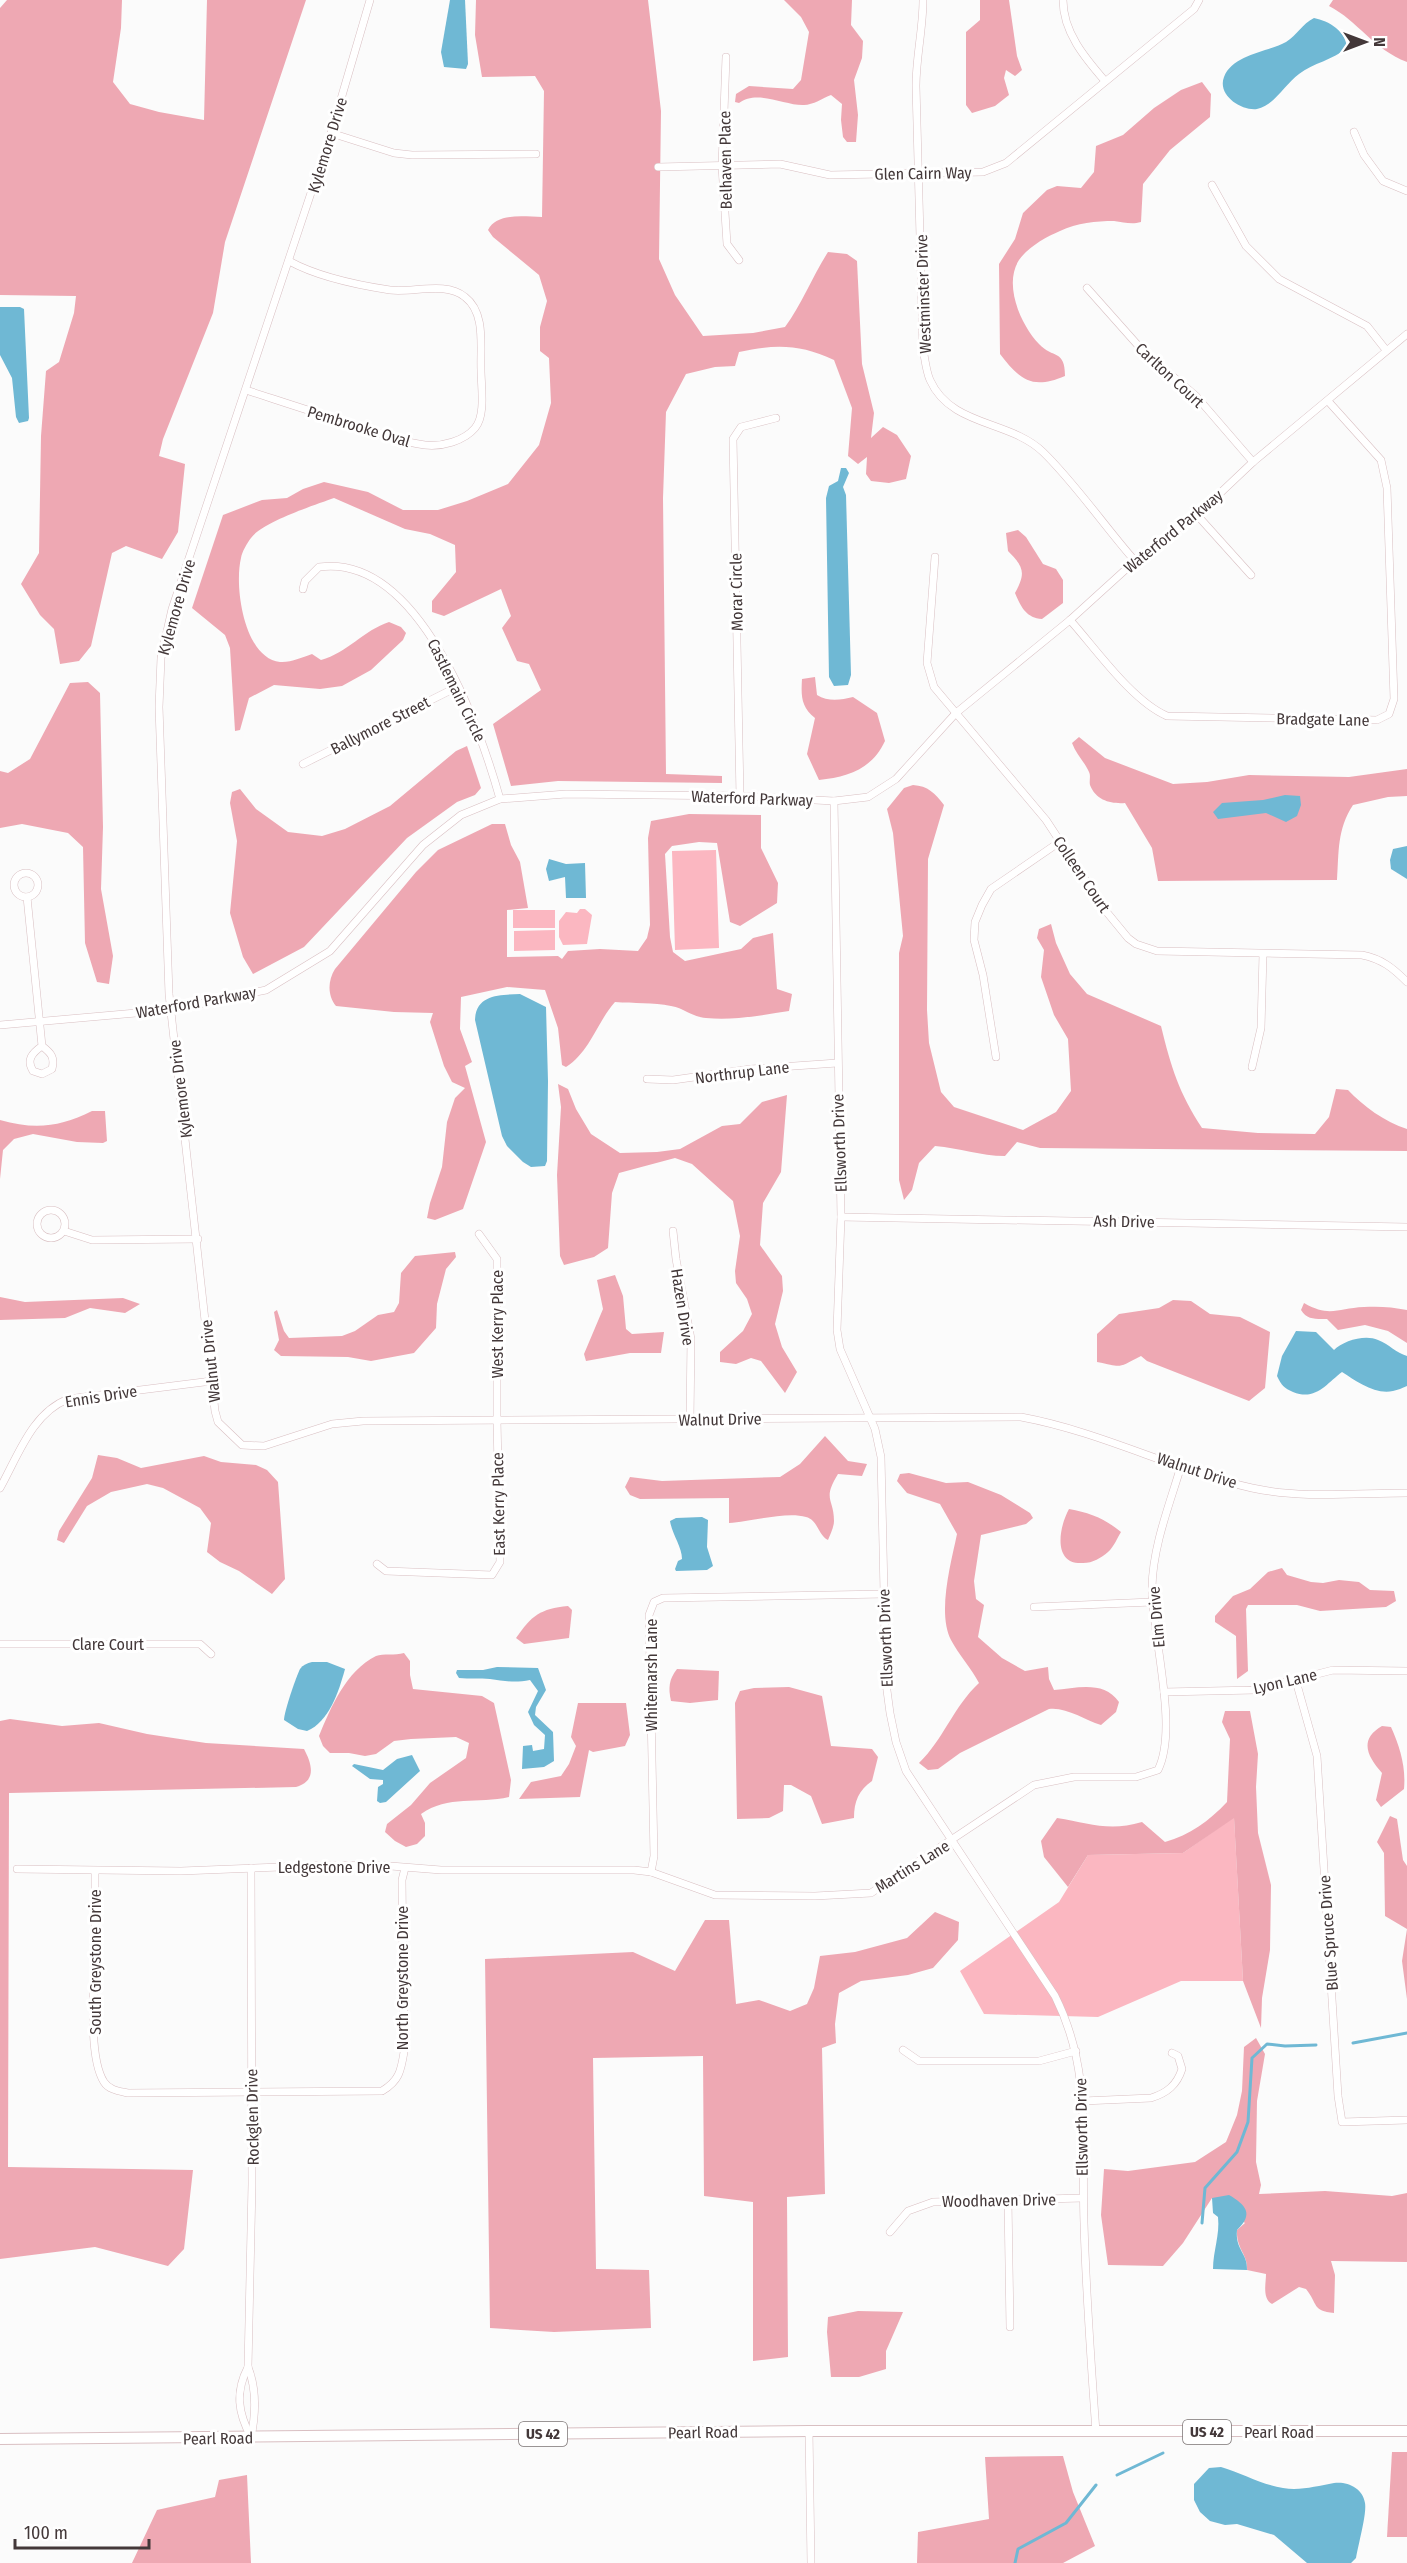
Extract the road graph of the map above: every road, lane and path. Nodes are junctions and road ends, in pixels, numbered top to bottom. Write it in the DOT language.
graph roads {
  1 [pos="370,0"];
  2 [pos="923,0"];
  3 [pos="1063,0"];
  4 [pos="1199,0"];
  5 [pos="726,57"];
  6 [pos="1105,81"];
  7 [pos="1354,132"];
  8 [pos="331,133"];
  9 [pos="536,154"];
  10 [pos="722,166"];
  11 [pos="658,167"];
  12 [pos="919,174"];
  13 [pos="1212,185"];
  14 [pos="1407,191"];
  15 [pos="739,260"];
  16 [pos="289,261"];
  17 [pos="1087,288"];
  18 [pos="1407,334"];
  19 [pos="1386,350"];
  20 [pos="246,390"];
  21 [pos="1328,401"];
  22 [pos="776,418"];
  23 [pos="1253,462"];
  24 [pos="1197,515"];
  25 [pos="935,557"];
  26 [pos="1134,561"];
  27 [pos="1251,575"];
  28 [pos="303,589"];
  29 [pos="1070,620"];
  30 [pos="457,687"];
  31 [pos="956,713"];
  32 [pos="303,764"];
  33 [pos="740,796"];
  34 [pos="500,800"];
  35 [pos="834,801"];
  36 [pos="1060,842"];
  37 [pos="27,897"];
  38 [pos="1263,954"];
  39 [pos="1407,982"];
  40 [pos="170,1010"];
  41 [pos="39,1022"];
  42 [pos="0,1025"];
  43 [pos="42,1046"];
  44 [pos="996,1057"];
  45 [pos="837,1063"];
  46 [pos="1252,1067"];
  47 [pos="647,1079"];
  48 [pos="842,1217"];
  49 [pos="1407,1227"];
  50 [pos="673,1230"];
  51 [pos="64,1231"];
  52 [pos="479,1234"];
  53 [pos="198,1239"];
  54 [pos="212,1381"];
  55 [pos="868,1417"];
  56 [pos="690,1419"];
  57 [pos="496,1420"];
  58 [pos="1181,1466"];
  59 [pos="0,1488"];
  60 [pos="1407,1493"];
  61 [pos="376,1564"];
  62 [pos="884,1594"];
  63 [pos="1152,1602"];
  64 [pos="1034,1607"];
  65 [pos="0,1644"];
  66 [pos="211,1654"];
  67 [pos="1407,1671"];
  68 [pos="1296,1681"];
  69 [pos="1164,1692"];
  70 [pos="1158,1770"];
  71 [pos="951,1841"];
  72 [pos="251,1868"];
  73 [pos="405,1868"];
  74 [pos="17,1869"];
  75 [pos="95,1871"];
  76 [pos="651,1872"];
  77 [pos="903,2050"];
  78 [pos="1076,2051"];
  79 [pos="1172,2053"];
  80 [pos="251,2093"];
  81 [pos="1083,2100"];
  82 [pos="1407,2120"];
  83 [pos="1083,2198"];
  84 [pos="1008,2201"];
  85 [pos="890,2232"];
  86 [pos="1010,2327"];
  87 [pos="248,2367"];
  88 [pos="809,2431"];
  89 [pos="1096,2432"];
  90 [pos="1407,2432"];
  91 [pos="251,2437"];
  92 [pos="0,2439"];
  93 [pos="811,2563"];
  1 -- 8 [label="street, Kylemore Drive"];
  2 -- 12 [label="street, Westminster Drive"];
  3 -- 6 [label="street"];
  4 -- 6 [label="street, Glen Cairn Way"];
  5 -- 10 [label="street, Belhaven Place"];
  6 -- 12 [label="street, Glen Cairn Way"];
  7 -- 14 [label="street"];
  8 -- 9 [label="street"];
  8 -- 16 [label="street, Kylemore Drive"];
  10 -- 11 [label="street, Glen Cairn Way"];
  10 -- 12 [label="street, Glen Cairn Way"];
  10 -- 15 [label="street, Belhaven Place"];
  12 -- 26 [label="street, Westminster Drive"];
  13 -- 19 [label="street"];
  16 -- 20 [label="street, Kylemore Drive"];
  16 -- 20 [label="street, Pembrooke Oval"];
  17 -- 23 [label="street, Carlton Court"];
  18 -- 19 [label="street, Waterford Parkway"];
  19 -- 21 [label="street, Waterford Parkway"];
  20 -- 40 [label="street, Kylemore Drive"];
  21 -- 23 [label="street, Waterford Parkway"];
  21 -- 29 [label="street, Bradgate Lane"];
  22 -- 33 [label="street, Morar Circle"];
  23 -- 24 [label="street, Waterford Parkway"];
  24 -- 26 [label="street, Waterford Parkway"];
  24 -- 27 [label="street"];
  25 -- 31 [label="street, Colleen Court"];
  26 -- 29 [label="street, Waterford Parkway"];
  28 -- 30 [label="street, Castlemain Circle"];
  29 -- 31 [label="street, Waterford Parkway"];
  30 -- 32 [label="street, Ballymore Street"];
  30 -- 34 [label="street, Castlemain Circle"];
  31 -- 35 [label="street, Waterford Parkway"];
  31 -- 36 [label="street, Colleen Court"];
  33 -- 34 [label="street, Waterford Parkway"];
  33 -- 35 [label="street, Waterford Parkway"];
  34 -- 40 [label="street, Waterford Parkway"];
  35 -- 45 [label="street, Ellsworth Drive"];
  36 -- 38 [label="street, Colleen Court"];
  36 -- 44 [label="street"];
  37 -- 41 [label="street"];
  38 -- 39 [label="street, Colleen Court"];
  38 -- 46 [label="street"];
  40 -- 41 [label="street, Waterford Parkway"];
  40 -- 53 [label="street, Kylemore Drive"];
  41 -- 42 [label="street, Waterford Parkway"];
  41 -- 43 [label="street"];
  45 -- 47 [label="street, Northrup Lane"];
  45 -- 48 [label="street, Ellsworth Drive"];
  48 -- 49 [label="street, Ash Drive"];
  48 -- 55 [label="street, Ellsworth Drive"];
  50 -- 56 [label="street, Hazen Drive"];
  51 -- 51 [label="street"];
  51 -- 53 [label="street"];
  52 -- 57 [label="street, West Kerry Place"];
  53 -- 54 [label="street, Walnut Drive"];
  54 -- 57 [label="street, Walnut Drive"];
  54 -- 59 [label="street, Ennis Drive"];
  55 -- 56 [label="street, Walnut Drive"];
  55 -- 58 [label="street, Walnut Drive"];
  55 -- 62 [label="street, Ellsworth Drive"];
  56 -- 57 [label="street, Walnut Drive"];
  57 -- 61 [label="street, East Kerry Place"];
  58 -- 60 [label="street, Walnut Drive"];
  58 -- 63 [label="street, Elm Drive"];
  62 -- 71 [label="street, Ellsworth Drive"];
  62 -- 76 [label="street, Whitemarsh Lane"];
  63 -- 64 [label="street"];
  63 -- 69 [label="street, Elm Drive"];
  65 -- 66 [label="street, Clare Court"];
  67 -- 68 [label="street, Lyon Lane"];
  68 -- 69 [label="street, Lyon Lane"];
  68 -- 82 [label="street, Blue Spruce Drive"];
  69 -- 70 [label="street, Elm Drive"];
  70 -- 71 [label="street, Martins Lane"];
  71 -- 76 [label="street, Martins Lane"];
  71 -- 78 [label="street, Ellsworth Drive"];
  72 -- 73 [label="street, Ledgestone Drive"];
  72 -- 75 [label="street, Ledgestone Drive"];
  72 -- 80 [label="street, Rockglen Drive"];
  73 -- 76 [label="street, Ledgestone Drive"];
  73 -- 80 [label="street, North Greystone Drive"];
  74 -- 75 [label="street, Ledgestone Drive"];
  75 -- 80 [label="street, South Greystone Drive"];
  77 -- 78 [label="street"];
  78 -- 81 [label="street, Ellsworth Drive"];
  79 -- 81 [label="street"];
  80 -- 87 [label="street, Rockglen Drive"];
  81 -- 83 [label="street, Ellsworth Drive"];
  83 -- 84 [label="street, Woodhaven Drive"];
  83 -- 89 [label="street, Ellsworth Drive"];
  84 -- 85 [label="street, Woodhaven Drive"];
  84 -- 86 [label="street"];
  87 -- 91 [label="street, Rockglen Drive"];
  87 -- 91 [label="street, Rockglen Drive"];
  88 -- 89 [label="main road, Pearl Road / US 42"];
  88 -- 91 [label="main road, Pearl Road / US 42"];
  88 -- 93 [label="street"];
  89 -- 90 [label="main road, Pearl Road / US 42"];
  91 -- 92 [label="main road, Pearl Road / US 42"];
}
